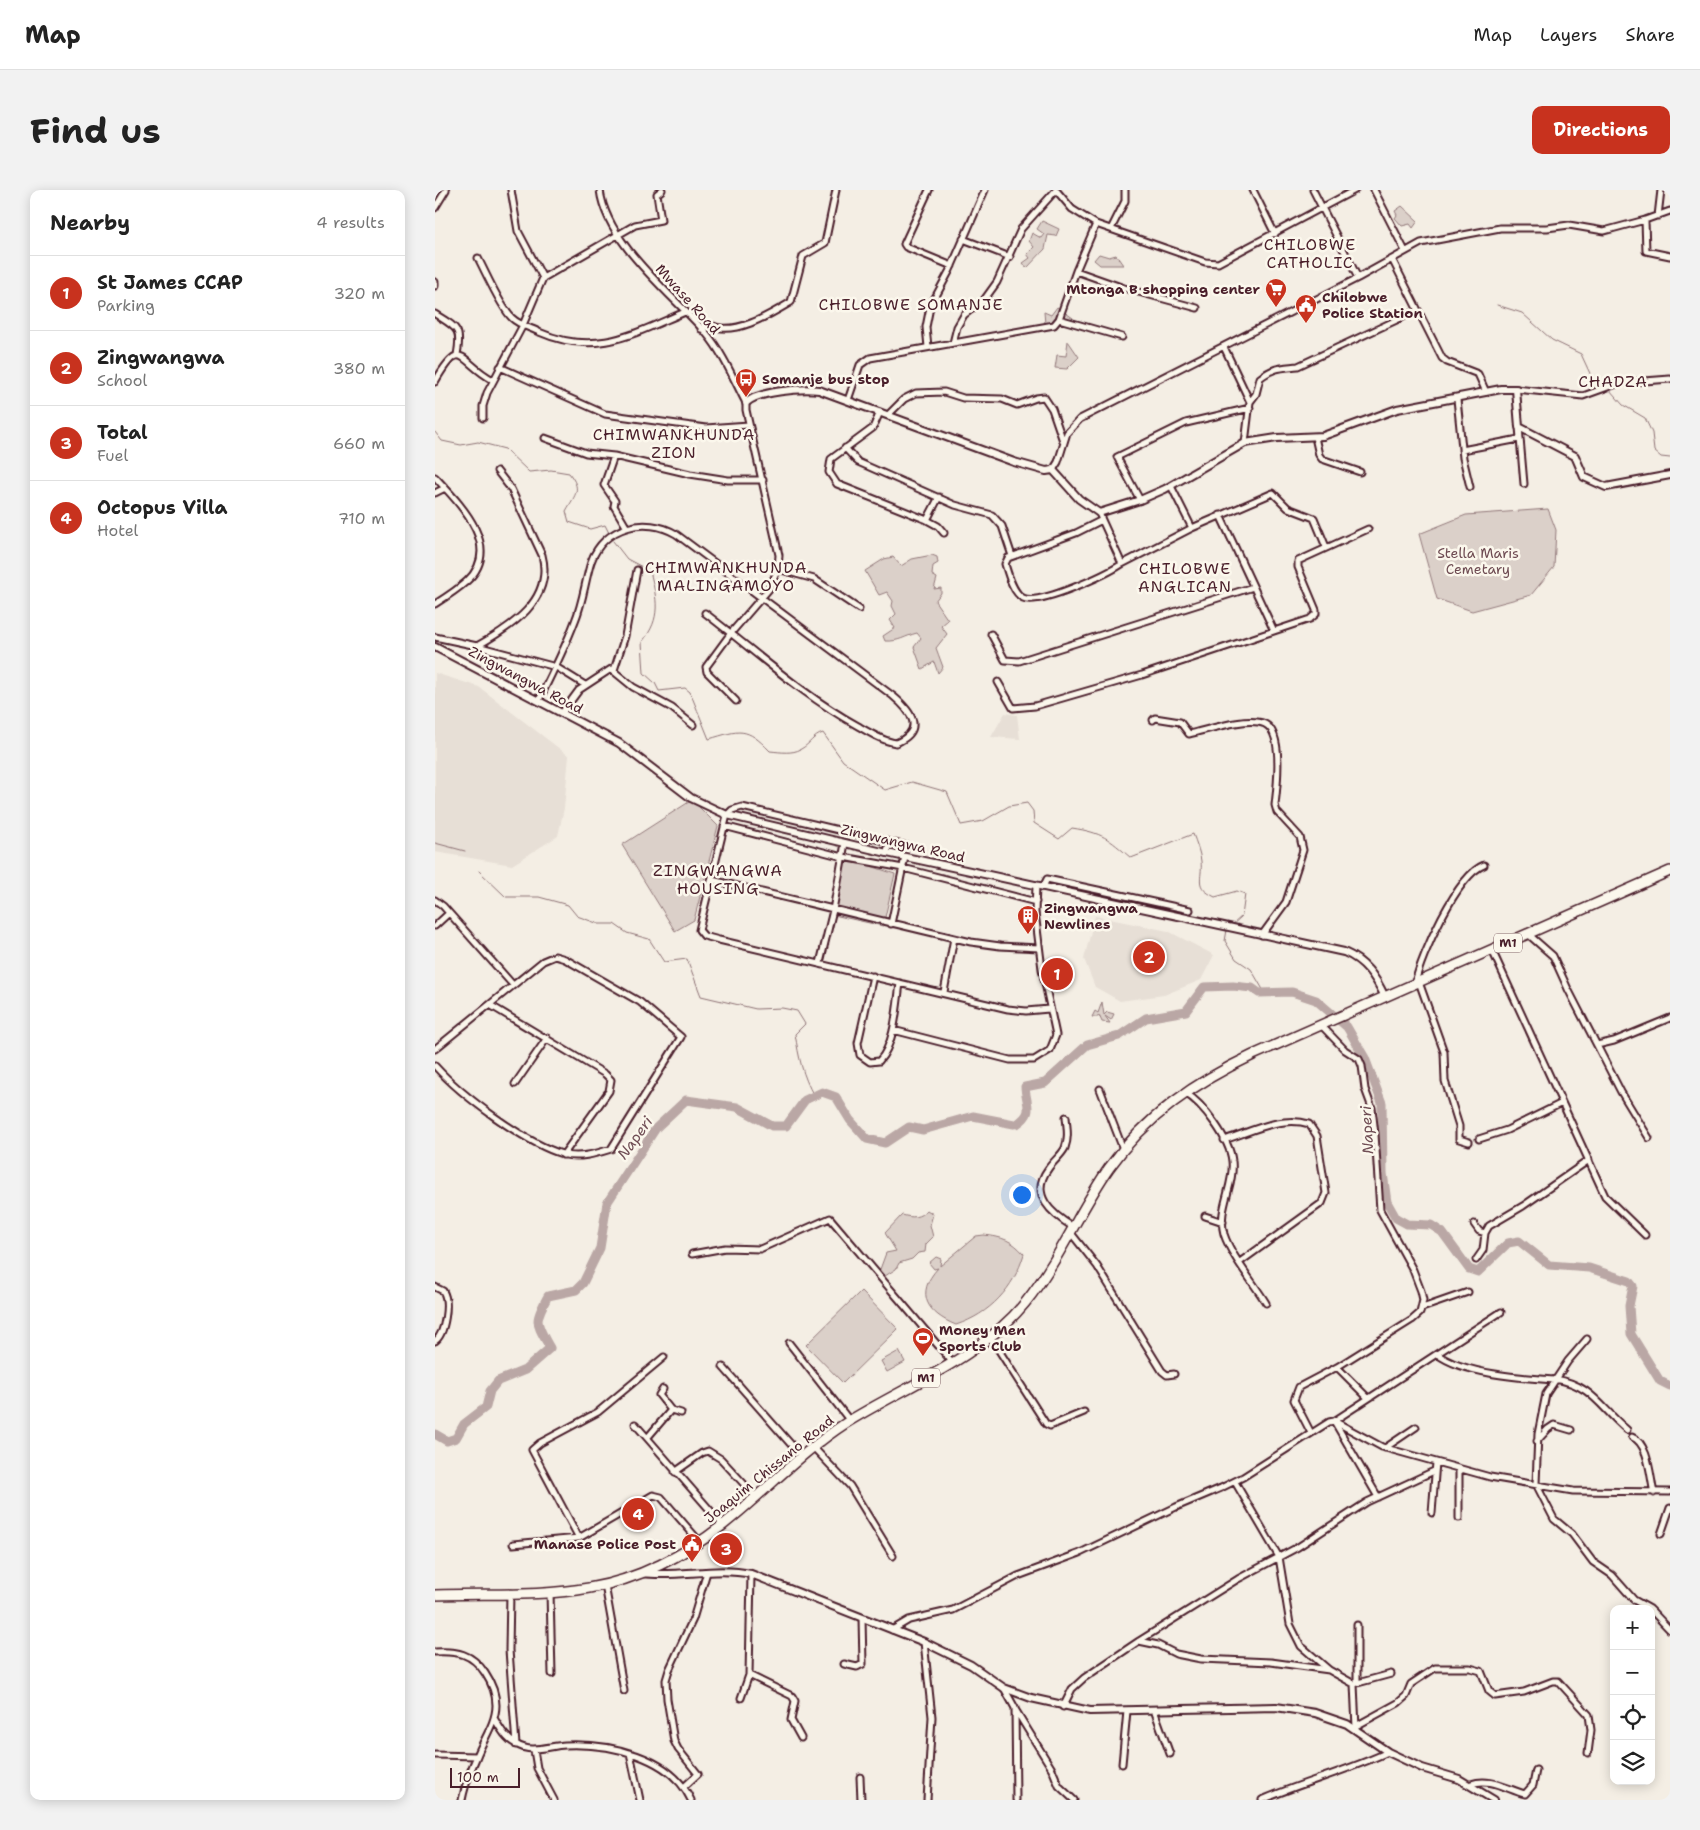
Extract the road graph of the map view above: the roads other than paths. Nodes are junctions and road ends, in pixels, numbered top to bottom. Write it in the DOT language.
graph roads {
  1 [pos="446,190"];
  2 [pos="511,190"];
  3 [pos="600,190"];
  4 [pos="662,190"];
  5 [pos="836,190"];
  6 [pos="929,190"];
  7 [pos="985,190"];
  8 [pos="1056,190"];
  9 [pos="1125,190"];
  10 [pos="1253,190"];
  11 [pos="1313,190"];
  12 [pos="1355,190"];
  13 [pos="1374,190"];
  14 [pos="1661,190"];
  15 [pos="435,208"];
  16 [pos="1321,209"];
  17 [pos="1670,211"];
  18 [pos="1658,216"];
  19 [pos="1645,220"];
  20 [pos="1096,224"];
  21 [pos="1111,229"];
  22 [pos="619,234"];
  23 [pos="1275,234"];
  24 [pos="963,239"];
  25 [pos="1405,251"];
  26 [pos="1670,256"];
  27 [pos="1010,257"];
  28 [pos="478,258"];
  29 [pos="1392,259"];
  30 [pos="952,266"];
  31 [pos="1076,271"];
  32 [pos="543,278"];
  33 [pos="1358,278"];
  34 [pos="435,282"];
  35 [pos="435,286"];
  36 [pos="1197,308"];
  37 [pos="1418,310"];
  38 [pos="685,312"];
  39 [pos="435,314"];
  40 [pos="1059,319"];
  41 [pos="523,325"];
  42 [pos="701,329"];
  43 [pos="1123,337"];
  44 [pos="953,343"];
  45 [pos="928,347"];
  46 [pos="1224,347"];
  47 [pos="457,355"];
  48 [pos="500,367"];
  49 [pos="1670,379"];
  50 [pos="493,380"];
  51 [pos="435,382"];
  52 [pos="1516,389"];
  53 [pos="1486,392"];
  54 [pos="1457,399"];
  55 [pos="848,400"];
  56 [pos="746,403"];
  57 [pos="1250,405"];
  58 [pos="880,412"];
  59 [pos="888,415"];
  60 [pos="483,418"];
  61 [pos="749,425"];
  62 [pos="1519,427"];
  63 [pos="1315,437"];
  64 [pos="545,438"];
  65 [pos="1519,439"];
  66 [pos="1063,441"];
  67 [pos="1245,443"];
  68 [pos="845,448"];
  69 [pos="1462,450"];
  70 [pos="614,456"];
  71 [pos="1053,470"];
  72 [pos="497,471"];
  73 [pos="1360,472"];
  74 [pos="1670,475"];
  75 [pos="435,477"];
  76 [pos="763,480"];
  77 [pos="1524,484"];
  78 [pos="1171,486"];
  79 [pos="1470,487"];
  80 [pos="445,488"];
  81 [pos="435,493"];
  82 [pos="939,496"];
  83 [pos="1140,500"];
  84 [pos="1220,515"];
  85 [pos="1101,516"];
  86 [pos="927,520"];
  87 [pos="627,528"];
  88 [pos="1192,528"];
  89 [pos="1369,529"];
  90 [pos="945,533"];
  91 [pos="1326,547"];
  92 [pos="1012,556"];
  93 [pos="1122,564"];
  94 [pos="778,569"];
  95 [pos="637,570"];
  96 [pos="1253,587"];
  97 [pos="761,599"];
  98 [pos="435,604"];
  99 [pos="859,609"];
  100 [pos="705,613"];
  101 [pos="1274,631"];
  102 [pos="731,633"];
  103 [pos="991,634"];
  104 [pos="435,637"];
  105 [pos="477,646"];
  106 [pos="435,647"];
  107 [pos="556,667"];
  108 [pos="614,670"];
  109 [pos="998,682"];
  110 [pos="585,685"];
  111 [pos="539,700"];
  112 [pos="736,701"];
  113 [pos="562,713"];
  114 [pos="1153,720"];
  115 [pos="693,725"];
  116 [pos="727,815"];
  117 [pos="724,826"];
  118 [pos="834,828"];
  119 [pos="831,840"];
  120 [pos="889,842"];
  121 [pos="845,843"];
  122 [pos="907,846"];
  123 [pos="887,853"];
  124 [pos="843,857"];
  125 [pos="905,857"];
  126 [pos="1484,865"];
  127 [pos="903,868"];
  128 [pos="1670,871"];
  129 [pos="712,880"];
  130 [pos="1039,886"];
  131 [pos="435,900"];
  132 [pos="1035,902"];
  133 [pos="833,910"];
  134 [pos="1190,910"];
  135 [pos="449,913"];
  136 [pos="891,924"];
  137 [pos="435,926"];
  138 [pos="1529,934"];
  139 [pos="1262,935"];
  140 [pos="954,938"];
  141 [pos="1039,948"];
  142 [pos="1492,950"];
  143 [pos="820,963"];
  144 [pos="873,976"];
  145 [pos="900,983"];
  146 [pos="1417,983"];
  147 [pos="513,985"];
  148 [pos="943,992"];
  149 [pos="1385,997"];
  150 [pos="490,1005"];
  151 [pos="1049,1009"];
  152 [pos="1670,1018"];
  153 [pos="1321,1025"];
  154 [pos="893,1030"];
  155 [pos="547,1038"];
  156 [pos="1597,1045"];
  157 [pos="435,1049"];
  158 [pos="435,1066"];
  159 [pos="515,1084"];
  160 [pos="1100,1089"];
  161 [pos="1184,1092"];
  162 [pos="1562,1102"];
  163 [pos="1066,1117"];
  164 [pos="1649,1138"];
  165 [pos="1224,1140"];
  166 [pos="1479,1140"];
  167 [pos="1469,1142"];
  168 [pos="1123,1149"];
  169 [pos="563,1155"];
  170 [pos="1589,1160"];
  171 [pos="1205,1216"];
  172 [pos="1223,1222"];
  173 [pos="1474,1224"];
  174 [pos="1072,1230"];
  175 [pos="1485,1233"];
  176 [pos="1645,1235"];
  177 [pos="693,1254"];
  178 [pos="1476,1260"];
  179 [pos="1240,1262"];
  180 [pos="435,1287"];
  181 [pos="1467,1292"];
  182 [pos="1266,1303"];
  183 [pos="1422,1308"];
  184 [pos="1501,1312"];
  185 [pos="991,1338"];
  186 [pos="1587,1338"];
  187 [pos="435,1341"];
  188 [pos="789,1343"];
  189 [pos="1437,1354"];
  190 [pos="664,1357"];
  191 [pos="953,1364"];
  192 [pos="723,1367"];
  193 [pos="1337,1367"];
  194 [pos="1174,1374"];
  195 [pos="1555,1379"];
  196 [pos="663,1389"];
  197 [pos="1369,1398"];
  198 [pos="671,1410"];
  199 [pos="1084,1412"];
  200 [pos="681,1413"];
  201 [pos="850,1421"];
  202 [pos="1334,1421"];
  203 [pos="635,1424"];
  204 [pos="1417,1427"];
  205 [pos="1571,1430"];
  206 [pos="1627,1430"];
  207 [pos="1311,1433"];
  208 [pos="648,1437"];
  209 [pos="1632,1437"];
  210 [pos="1537,1441"];
  211 [pos="813,1447"];
  212 [pos="1385,1448"];
  213 [pos="802,1457"];
  214 [pos="1436,1462"];
  215 [pos="1434,1470"];
  216 [pos="1459,1470"];
  217 [pos="675,1472"];
  218 [pos="1235,1482"];
  219 [pos="1537,1484"];
  220 [pos="1670,1492"];
  221 [pos="1654,1493"];
  222 [pos="757,1497"];
  223 [pos="1378,1497"];
  224 [pos="1670,1508"];
  225 [pos="1432,1513"];
  226 [pos="1459,1518"];
  227 [pos="723,1525"];
  228 [pos="1661,1534"];
  229 [pos="579,1538"];
  230 [pos="700,1542"];
  231 [pos="513,1544"];
  232 [pos="893,1556"];
  233 [pos="1279,1557"];
  234 [pos="707,1572"];
  235 [pos="641,1573"];
  236 [pos="751,1574"];
  237 [pos="605,1585"];
  238 [pos="550,1592"];
  239 [pos="510,1593"];
  240 [pos="435,1595"];
  241 [pos="1642,1605"];
  242 [pos="1655,1614"];
  243 [pos="862,1618"];
  244 [pos="1357,1625"];
  245 [pos="892,1630"];
  246 [pos="1670,1630"];
  247 [pos="1139,1641"];
  248 [pos="924,1642"];
  249 [pos="435,1652"];
  250 [pos="844,1664"];
  251 [pos="1329,1670"];
  252 [pos="552,1674"];
  253 [pos="749,1674"];
  254 [pos="1391,1674"];
  255 [pos="1355,1683"];
  256 [pos="1004,1688"];
  257 [pos="624,1691"];
  258 [pos="741,1698"];
  259 [pos="1063,1707"];
  260 [pos="1015,1708"];
  261 [pos="1155,1710"];
  262 [pos="1127,1711"];
  263 [pos="494,1718"];
  264 [pos="1356,1727"];
  265 [pos="801,1738"];
  266 [pos="517,1745"];
  267 [pos="534,1750"];
  268 [pos="1388,1752"];
  269 [pos="631,1753"];
  270 [pos="435,1754"];
  271 [pos="1170,1754"];
  272 [pos="1589,1754"];
  273 [pos="477,1756"];
  274 [pos="1122,1764"];
  275 [pos="1537,1770"];
  276 [pos="860,1777"];
  277 [pos="1471,1784"];
  278 [pos="685,1786"];
  279 [pos="463,1800"];
  280 [pos="554,1800"];
  281 [pos="640,1800"];
  282 [pos="691,1800"];
  283 [pos="861,1800"];
  284 [pos="927,1800"];
  285 [pos="1016,1800"];
  286 [pos="1074,1800"];
  287 [pos="1262,1800"];
  288 [pos="1494,1800"];
  1 -- 15 [label="street"];
  2 -- 32 [label="street"];
  3 -- 22 [label="street, Mwase Road"];
  4 -- 22 [label="street"];
  5 -- 42 [label="street"];
  6 -- 30 [label="street"];
  7 -- 24 [label="street"];
  8 -- 20 [label="street"];
  8 -- 27 [label="street"];
  9 -- 21 [label="street"];
  10 -- 23 [label="street"];
  11 -- 16 [label="street"];
  12 -- 16 [label="street"];
  13 -- 25 [label="street"];
  14 -- 18 [label="street"];
  16 -- 23 [label="street"];
  16 -- 33 [label="street"];
  17 -- 18 [label="street"];
  18 -- 19 [label="street"];
  19 -- 25 [label="street"];
  19 -- 26 [label="street"];
  20 -- 21 [label="street"];
  20 -- 31 [label="street"];
  21 -- 23 [label="street"];
  22 -- 32 [label="street"];
  22 -- 38 [label="street, Mwase Road"];
  24 -- 27 [label="street"];
  24 -- 30 [label="street"];
  25 -- 29 [label="street"];
  27 -- 44 [label="street"];
  28 -- 41 [label="street"];
  29 -- 33 [label="street"];
  29 -- 37 [label="street"];
  30 -- 45 [label="street"];
  31 -- 36 [label="street"];
  31 -- 40 [label="street"];
  32 -- 41 [label="street"];
  33 -- 46 [label="street"];
  34 -- 35 [label="street"];
  37 -- 53 [label="street"];
  37 -- 57 [label="street"];
  38 -- 41 [label="street"];
  38 -- 42 [label="street, Mwase Road"];
  39 -- 47 [label="street"];
  40 -- 43 [label="street"];
  40 -- 44 [label="street"];
  41 -- 48 [label="street"];
  42 -- 56 [label="street, Mwase Road"];
  44 -- 45 [label="street"];
  45 -- 55 [label="street"];
  46 -- 57 [label="street"];
  46 -- 66 [label="street"];
  47 -- 50 [label="street"];
  47 -- 51 [label="street"];
  48 -- 50 [label="street"];
  48 -- 61 [label="street"];
  49 -- 52 [label="street"];
  50 -- 60 [label="street"];
  52 -- 53 [label="street"];
  52 -- 62 [label="street"];
  53 -- 54 [label="street"];
  54 -- 63 [label="street"];
  54 -- 69 [label="street"];
  55 -- 56 [label="street"];
  55 -- 58 [label="street"];
  56 -- 61 [label="street, Mwase Road"];
  57 -- 67 [label="street"];
  57 -- 83 [label="street"];
  58 -- 59 [label="street"];
  58 -- 68 [label="street"];
  59 -- 66 [label="street"];
  59 -- 71 [label="street"];
  61 -- 76 [label="street, Mwase Road"];
  62 -- 65 [label="street"];
  62 -- 74 [label="street"];
  63 -- 67 [label="street"];
  63 -- 73 [label="street"];
  64 -- 70 [label="street"];
  65 -- 69 [label="street"];
  65 -- 77 [label="street"];
  66 -- 71 [label="street"];
  67 -- 78 [label="street"];
  68 -- 82 [label="street"];
  68 -- 86 [label="street"];
  69 -- 79 [label="street"];
  70 -- 76 [label="street"];
  70 -- 87 [label="street"];
  71 -- 85 [label="street"];
  72 -- 105 [label="street"];
  75 -- 80 [label="street"];
  76 -- 94 [label="street, Mwase Road"];
  78 -- 83 [label="street"];
  78 -- 88 [label="street"];
  80 -- 81 [label="street"];
  80 -- 98 [label="street"];
  82 -- 86 [label="street"];
  82 -- 92 [label="street"];
  83 -- 85 [label="street"];
  84 -- 88 [label="street"];
  84 -- 91 [label="street"];
  84 -- 96 [label="street"];
  85 -- 92 [label="street"];
  85 -- 93 [label="street"];
  86 -- 90 [label="street"];
  87 -- 97 [label="street"];
  87 -- 107 [label="street"];
  88 -- 93 [label="street"];
  89 -- 91 [label="street"];
  91 -- 101 [label="street"];
  92 -- 93 [label="street"];
  94 -- 97 [label="street, Mwase Road"];
  94 -- 99 [label="street"];
  95 -- 108 [label="street"];
  96 -- 101 [label="street"];
  96 -- 103 [label="street"];
  97 -- 102 [label="street, Mwase Road"];
  97 -- 102 [label="street"];
  100 -- 102 [label="street"];
  101 -- 109 [label="street"];
  102 -- 112 [label="street, Mwase Road"];
  104 -- 105 [label="street"];
  105 -- 107 [label="street"];
  106 -- 111 [label="street, Zingwangwa Road"];
  107 -- 110 [label="street"];
  107 -- 111 [label="street"];
  108 -- 110 [label="street"];
  108 -- 115 [label="street"];
  110 -- 113 [label="street"];
  111 -- 113 [label="street, Zingwangwa Road"];
  113 -- 116 [label="street, Zingwangwa Road"];
  114 -- 139 [label="street"];
  116 -- 117 [label="street"];
  116 -- 118 [label="street"];
  116 -- 119 [label="street, Zingwangwa Road"];
  117 -- 124 [label="street"];
  117 -- 129 [label="street"];
  118 -- 119 [label="street"];
  118 -- 120 [label="street"];
  119 -- 121 [label="street, Zingwangwa Road"];
  120 -- 122 [label="street"];
  120 -- 123 [label="street"];
  121 -- 123 [label="street, Zingwangwa Road"];
  121 -- 124 [label="street"];
  123 -- 125 [label="street, Zingwangwa Road"];
  124 -- 127 [label="street"];
  124 -- 133 [label="street"];
  125 -- 127 [label="street"];
  125 -- 130 [label="street, Zingwangwa Road"];
  126 -- 146 [label="street"];
  127 -- 132 [label="street"];
  127 -- 136 [label="street"];
  128 -- 138 [label="highway, M1"];
  129 -- 133 [label="street"];
  129 -- 143 [label="street"];
  130 -- 132 [label="street"];
  130 -- 134 [label="street"];
  130 -- 139 [label="street, Zingwangwa Road"];
  131 -- 135 [label="street"];
  132 -- 141 [label="street"];
  133 -- 136 [label="street"];
  133 -- 143 [label="street"];
  135 -- 137 [label="street"];
  135 -- 147 [label="street"];
  136 -- 140 [label="street"];
  138 -- 142 [label="highway, M1"];
  138 -- 156 [label="street"];
  139 -- 149 [label="street, Zingwangwa Road"];
  140 -- 141 [label="street"];
  140 -- 148 [label="street"];
  141 -- 151 [label="street"];
  142 -- 146 [label="highway, M1"];
  142 -- 162 [label="street"];
  143 -- 144 [label="street"];
  144 -- 145 [label="street"];
  144 -- 154 [label="street"];
  145 -- 148 [label="street"];
  145 -- 154 [label="street"];
  146 -- 149 [label="highway, M1"];
  146 -- 167 [label="street"];
  147 -- 150 [label="street"];
  147 -- 169 [label="street"];
  148 -- 151 [label="street"];
  149 -- 153 [label="highway, Joaquim Chissano Road / M1"];
  150 -- 155 [label="street"];
  150 -- 157 [label="street"];
  151 -- 154 [label="street"];
  152 -- 156 [label="street"];
  153 -- 161 [label="highway, Joaquim Chissano Road / M1"];
  153 -- 183 [label="street"];
  155 -- 159 [label="street"];
  155 -- 169 [label="street"];
  156 -- 164 [label="street"];
  158 -- 169 [label="street"];
  160 -- 168 [label="street"];
  161 -- 165 [label="street"];
  161 -- 168 [label="highway, Joaquim Chissano Road / M1"];
  162 -- 166 [label="street"];
  162 -- 170 [label="street"];
  163 -- 174 [label="street"];
  165 -- 172 [label="street"];
  165 -- 179 [label="street"];
  168 -- 174 [label="highway, Joaquim Chissano Road / M1"];
  170 -- 175 [label="street"];
  170 -- 176 [label="street"];
  171 -- 172 [label="street"];
  172 -- 179 [label="street"];
  173 -- 175 [label="street"];
  174 -- 185 [label="highway, Joaquim Chissano Road / M1"];
  174 -- 194 [label="street"];
  175 -- 178 [label="street"];
  177 -- 191 [label="street"];
  179 -- 182 [label="street"];
  180 -- 187 [label="street"];
  181 -- 183 [label="street"];
  183 -- 193 [label="street"];
  184 -- 189 [label="street"];
  185 -- 191 [label="highway, Joaquim Chissano Road / M1"];
  185 -- 199 [label="street"];
  186 -- 195 [label="street"];
  188 -- 201 [label="street"];
  189 -- 195 [label="street"];
  189 -- 197 [label="street"];
  190 -- 229 [label="street"];
  191 -- 201 [label="highway, Joaquim Chissano Road / M1"];
  192 -- 213 [label="street"];
  193 -- 197 [label="street"];
  193 -- 207 [label="street"];
  195 -- 206 [label="street"];
  195 -- 210 [label="street"];
  196 -- 198 [label="street"];
  197 -- 202 [label="street"];
  198 -- 200 [label="street"];
  198 -- 208 [label="street"];
  201 -- 211 [label="highway, Joaquim Chissano Road / M1"];
  202 -- 207 [label="street"];
  202 -- 212 [label="street"];
  202 -- 223 [label="street"];
  203 -- 208 [label="street"];
  204 -- 212 [label="street"];
  205 -- 210 [label="street"];
  207 -- 218 [label="street"];
  208 -- 217 [label="street"];
  209 -- 221 [label="street"];
  210 -- 219 [label="street"];
  211 -- 213 [label="highway, Joaquim Chissano Road / M1"];
  211 -- 232 [label="street"];
  212 -- 214 [label="street"];
  213 -- 222 [label="highway, Joaquim Chissano Road / M1"];
  214 -- 215 [label="street"];
  214 -- 216 [label="street"];
  215 -- 223 [label="street"];
  215 -- 225 [label="street"];
  216 -- 219 [label="street"];
  216 -- 226 [label="street"];
  217 -- 222 [label="street"];
  217 -- 227 [label="street"];
  218 -- 233 [label="street"];
  218 -- 245 [label="street"];
  219 -- 221 [label="street"];
  219 -- 241 [label="street"];
  220 -- 221 [label="street"];
  222 -- 227 [label="highway, Joaquim Chissano Road / M1"];
  223 -- 233 [label="street"];
  224 -- 228 [label="street"];
  227 -- 230 [label="highway, Joaquim Chissano Road / M1"];
  229 -- 230 [label="street"];
  229 -- 231 [label="street"];
  230 -- 235 [label="highway, Joaquim Chissano Road / M1"];
  233 -- 247 [label="street"];
  233 -- 251 [label="street"];
  234 -- 235 [label="street"];
  234 -- 236 [label="street"];
  234 -- 278 [label="street"];
  235 -- 237 [label="highway, Joaquim Chissano Road / M1"];
  236 -- 243 [label="street"];
  236 -- 253 [label="street"];
  237 -- 238 [label="highway, Joaquim Chissano Road / M1"];
  237 -- 257 [label="street"];
  238 -- 239 [label="highway, Joaquim Chissano Road / M1"];
  238 -- 252 [label="street"];
  239 -- 240 [label="highway, Joaquim Chissano Road / M1"];
  239 -- 266 [label="street"];
  242 -- 246 [label="street"];
  243 -- 245 [label="street"];
  243 -- 250 [label="street"];
  244 -- 255 [label="street"];
  245 -- 248 [label="street"];
  247 -- 251 [label="street"];
  247 -- 259 [label="street"];
  248 -- 256 [label="street"];
  248 -- 284 [label="street"];
  249 -- 263 [label="street"];
  251 -- 255 [label="street"];
  253 -- 258 [label="street"];
  253 -- 265 [label="street"];
  254 -- 255 [label="street"];
  255 -- 264 [label="street"];
  256 -- 259 [label="street"];
  256 -- 260 [label="street"];
  259 -- 262 [label="street"];
  260 -- 285 [label="street"];
  260 -- 286 [label="street"];
  261 -- 262 [label="street"];
  261 -- 264 [label="street"];
  261 -- 271 [label="street"];
  262 -- 274 [label="street"];
  263 -- 266 [label="street"];
  263 -- 273 [label="street"];
  264 -- 268 [label="street"];
  264 -- 272 [label="street"];
  266 -- 267 [label="street"];
  267 -- 269 [label="street"];
  267 -- 280 [label="street"];
  268 -- 277 [label="street"];
  268 -- 287 [label="street"];
  269 -- 278 [label="street"];
  269 -- 281 [label="street"];
  270 -- 273 [label="street"];
  273 -- 279 [label="street"];
  275 -- 277 [label="street"];
  276 -- 283 [label="street"];
  277 -- 288 [label="street"];
  278 -- 282 [label="street"];
}
